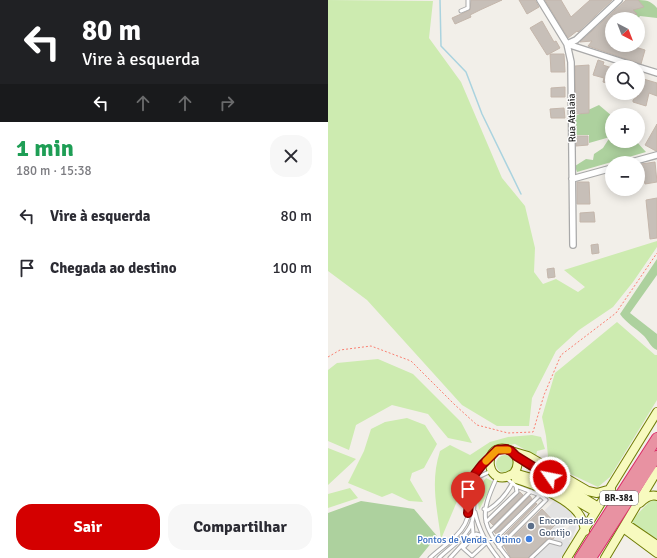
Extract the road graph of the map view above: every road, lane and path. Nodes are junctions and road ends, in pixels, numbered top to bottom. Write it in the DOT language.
graph roads {
  1 [pos="468,0"];
  2 [pos="540,0"];
  3 [pos="619,0"];
  4 [pos="461,11"];
  5 [pos="568,44"];
  6 [pos="610,60"];
  7 [pos="645,69"];
  8 [pos="657,73"];
  9 [pos="657,154"];
  10 [pos="645,158"];
  11 [pos="605,170"];
  12 [pos="572,179"];
  13 [pos="573,244"];
  14 [pos="657,253"];
  15 [pos="328,357"];
  16 [pos="657,412"];
  17 [pos="657,438"];
  18 [pos="514,454"];
  19 [pos="657,456"];
  20 [pos="490,457"];
  21 [pos="657,471"];
  22 [pos="505,476"];
  23 [pos="516,486"];
  24 [pos="611,489"];
  25 [pos="531,491"];
  26 [pos="540,495"];
  27 [pos="657,496"];
  28 [pos="634,508"];
  29 [pos="484,509"];
  30 [pos="475,510"];
  31 [pos="472,522"];
  32 [pos="486,522"];
  33 [pos="585,531"];
  34 [pos="490,532"];
  35 [pos="483,536"];
  36 [pos="494,540"];
  37 [pos="486,543"];
  38 [pos="560,544"];
  39 [pos="657,545"];
  40 [pos="499,547"];
  41 [pos="657,553"];
  42 [pos="430,558"];
  43 [pos="439,558"];
  44 [pos="450,558"];
  45 [pos="498,558"];
  46 [pos="508,558"];
  47 [pos="531,558"];
  48 [pos="567,558"];
  49 [pos="580,558"];
  50 [pos="591,558"];
  51 [pos="604,558"];
  1 -- 4 [label="lane"];
  2 -- 5 [label="street, Rua Atalaia"];
  3 -- 5 [label="street"];
  5 -- 6 [label="street"];
  5 -- 12 [label="street, Rua Atalaia"];
  7 -- 8 [label="street"];
  9 -- 10 [label="street"];
  11 -- 12 [label="street"];
  12 -- 13 [label="street, Rua Atalaia"];
  14 -- 15 [label="path"];
  16 -- 24 [label="main road, BR-381"];
  17 -- 49 [label="highway, BR-381"];
  18 -- 20 [label="main road"];
  18 -- 22 [label="main road"];
  18 -- 22 [label="main road"];
  18 -- 24 [label="main road"];
  19 -- 50 [label="highway, BR-381"];
  20 -- 22 [label="main road"];
  20 -- 42 [label="lane"];
  21 -- 28 [label="main road, BR-381"];
  22 -- 23 [label="lane"];
  22 -- 29 [label="lane"];
  22 -- 29 [label="lane"];
  22 -- 30 [label="lane"];
  22 -- 33 [label="main road"];
  23 -- 25 [label="lane"];
  23 -- 32 [label="lane"];
  24 -- 33 [label="main road, BR-381"];
  25 -- 26 [label="lane"];
  25 -- 34 [label="lane"];
  26 -- 36 [label="lane"];
  26 -- 40 [label="lane"];
  27 -- 28 [label="main road"];
  28 -- 51 [label="main road, BR-381"];
  29 -- 32 [label="lane"];
  30 -- 31 [label="lane"];
  30 -- 35 [label="lane"];
  31 -- 43 [label="lane"];
  31 -- 44 [label="lane"];
  32 -- 34 [label="lane"];
  33 -- 48 [label="main road, BR-381"];
  34 -- 36 [label="lane"];
  35 -- 37 [label="lane"];
  35 -- 37 [label="lane"];
  36 -- 40 [label="lane"];
  37 -- 45 [label="lane"];
  38 -- 47 [label="lane"];
  39 -- 41 [label="main road"];
  40 -- 46 [label="lane"];
}
